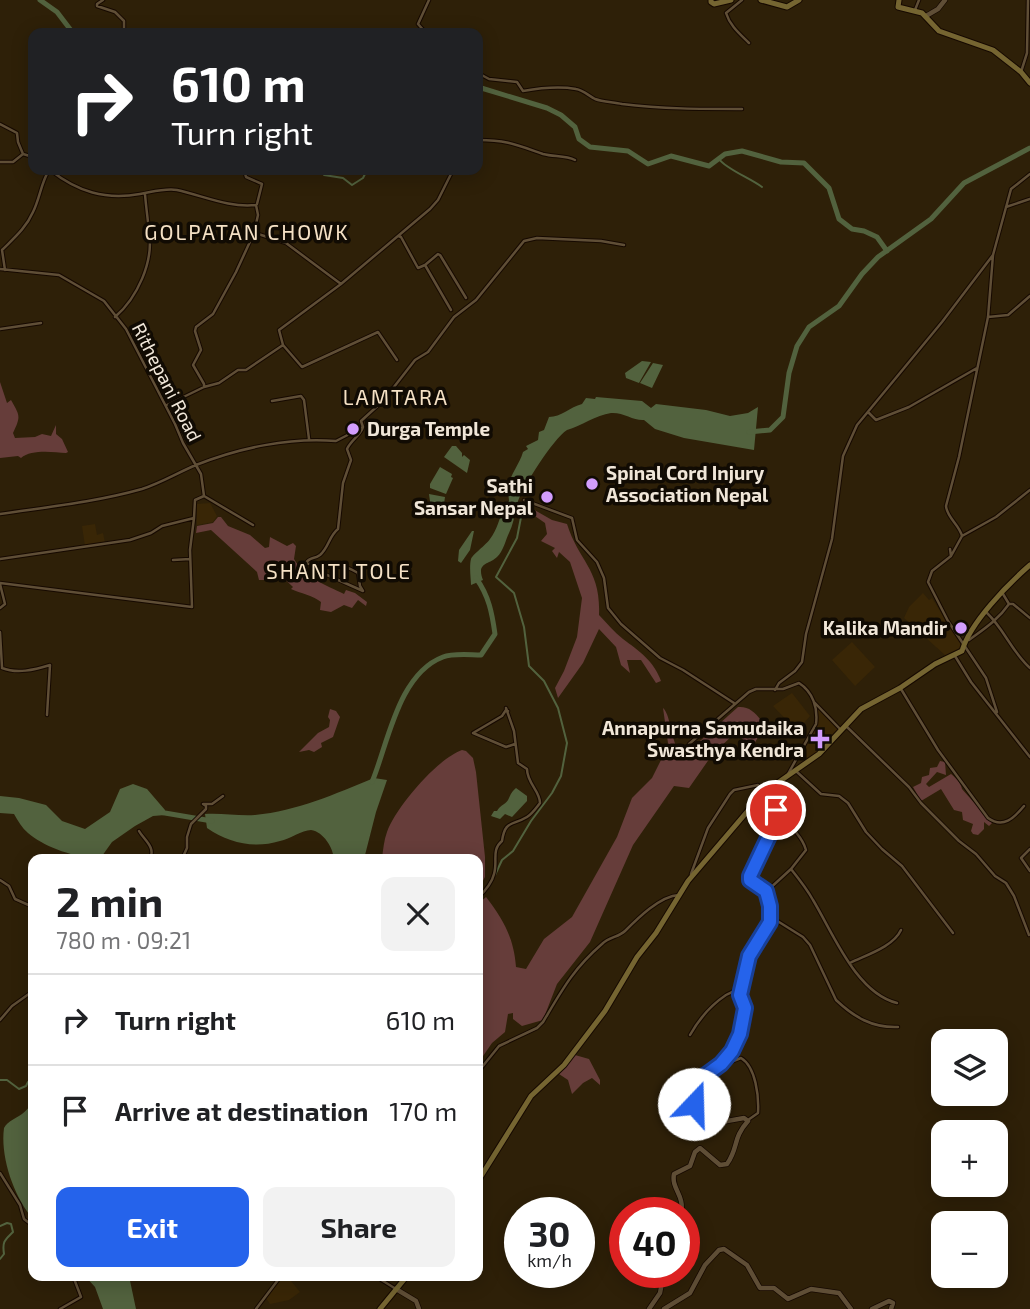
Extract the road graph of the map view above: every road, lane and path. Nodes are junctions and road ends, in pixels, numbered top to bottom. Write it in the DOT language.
graph roads {
  1 [pos="103,0"];
  2 [pos="429,0"];
  3 [pos="731,0"];
  4 [pos="742,0"];
  5 [pos="761,0"];
  6 [pos="800,0"];
  7 [pos="899,0"];
  8 [pos="919,0"];
  9 [pos="945,0"];
  10 [pos="1028,0"];
  11 [pos="709,1"];
  12 [pos="915,11"];
  13 [pos="926,16"];
  14 [pos="124,28"];
  15 [pos="422,28"];
  16 [pos="749,43"];
  17 [pos="1021,72"];
  18 [pos="483,76"];
  19 [pos="1030,83"];
  20 [pos="742,109"];
  21 [pos="0,124"];
  22 [pos="483,141"];
  23 [pos="23,154"];
  24 [pos="28,156"];
  25 [pos="575,160"];
  26 [pos="0,162"];
  27 [pos="1030,174"];
  28 [pos="46,175"];
  29 [pos="58,175"];
  30 [pos="245,175"];
  31 [pos="450,175"];
  32 [pos="145,193"];
  33 [pos="1030,199"];
  34 [pos="256,205"];
  35 [pos="1006,207"];
  36 [pos="254,233"];
  37 [pos="398,236"];
  38 [pos="625,245"];
  39 [pos="993,256"];
  40 [pos="425,265"];
  41 [pos="0,269"];
  42 [pos="5,270"];
  43 [pos="341,284"];
  44 [pos="1030,296"];
  45 [pos="466,298"];
  46 [pos="451,310"];
  47 [pos="115,317"];
  48 [pos="988,317"];
  49 [pos="41,323"];
  50 [pos="0,329"];
  51 [pos="283,345"];
  52 [pos="397,360"];
  53 [pos="977,368"];
  54 [pos="204,387"];
  55 [pos="272,401"];
  56 [pos="166,406"];
  57 [pos="868,412"];
  58 [pos="363,427"];
  59 [pos="309,439"];
  60 [pos="195,466"];
  61 [pos="1030,490"];
  62 [pos="204,496"];
  63 [pos="524,500"];
  64 [pos="0,514"];
  65 [pos="194,518"];
  66 [pos="253,525"];
  67 [pos="962,536"];
  68 [pos="950,549"];
  69 [pos="951,556"];
  70 [pos="0,559"];
  71 [pos="190,559"];
  72 [pos="173,560"];
  73 [pos="1030,565"];
  74 [pos="318,571"];
  75 [pos="0,583"];
  76 [pos="1002,593"];
  77 [pos="1009,604"];
  78 [pos="0,608"];
  79 [pos="986,612"];
  80 [pos="1030,618"];
  81 [pos="996,621"];
  82 [pos="0,632"];
  83 [pos="963,644"];
  84 [pos="954,654"];
  85 [pos="1,668"];
  86 [pos="1030,668"];
  87 [pos="900,688"];
  88 [pos="775,690"];
  89 [pos="814,702"];
  90 [pos="734,704"];
  91 [pos="997,712"];
  92 [pos="47,715"];
  93 [pos="844,728"];
  94 [pos="514,744"];
  95 [pos="690,744"];
  96 [pos="1030,757"];
  97 [pos="796,771"];
  98 [pos="787,777"];
  99 [pos="764,793"];
  100 [pos="223,796"];
  101 [pos="1024,806"];
  102 [pos="777,815"];
  103 [pos="139,831"];
  104 [pos="1030,849"];
  105 [pos="152,854"];
  106 [pos="184,854"];
  107 [pos="791,869"];
  108 [pos="1030,872"];
  109 [pos="691,877"];
  110 [pos="0,880"];
  111 [pos="483,890"];
  112 [pos="766,891"];
  113 [pos="679,895"];
  114 [pos="28,904"];
  115 [pos="770,917"];
  116 [pos="901,930"];
  117 [pos="953,933"];
  118 [pos="1029,935"];
  119 [pos="850,963"];
  120 [pos="744,984"];
  121 [pos="28,995"];
  122 [pos="897,1003"];
  123 [pos="0,1020"];
  124 [pos="898,1027"];
  125 [pos="690,1035"];
  126 [pos="483,1066"];
  127 [pos="718,1066"];
  128 [pos="748,1120"];
  129 [pos="0,1173"];
  130 [pos="483,1173"];
  131 [pos="680,1197"];
  132 [pos="28,1222"];
  133 [pos="75,1281"];
  134 [pos="277,1281"];
  135 [pos="383,1281"];
  136 [pos="403,1281"];
  137 [pos="661,1288"];
  138 [pos="396,1289"];
  139 [pos="60,1309"];
  140 [pos="256,1309"];
  141 [pos="380,1309"];
  142 [pos="419,1309"];
  143 [pos="649,1309"];
  144 [pos="664,1309"];
  145 [pos="851,1309"];
  146 [pos="872,1309"];
  147 [pos="891,1309"];
  1 -- 14 [label="street"];
  2 -- 15 [label="street"];
  3 -- 11 [label="main road"];
  4 -- 16 [label="street"];
  5 -- 6 [label="main road"];
  7 -- 12 [label="main road"];
  8 -- 12 [label="street"];
  9 -- 13 [label="street"];
  10 -- 17 [label="street"];
  12 -- 13 [label="main road"];
  13 -- 17 [label="main road"];
  17 -- 19 [label="main road"];
  18 -- 20 [label="street"];
  21 -- 23 [label="street"];
  22 -- 25 [label="street"];
  23 -- 24 [label="street"];
  23 -- 26 [label="street"];
  27 -- 35 [label="street"];
  28 -- 42 [label="street"];
  29 -- 32 [label="street"];
  30 -- 34 [label="street"];
  31 -- 37 [label="street"];
  32 -- 34 [label="street"];
  32 -- 47 [label="street"];
  33 -- 35 [label="street"];
  34 -- 36 [label="street"];
  35 -- 39 [label="street"];
  36 -- 43 [label="street"];
  36 -- 54 [label="street"];
  37 -- 40 [label="street"];
  37 -- 43 [label="street"];
  38 -- 58 [label="street"];
  39 -- 48 [label="street"];
  39 -- 57 [label="street"];
  40 -- 45 [label="street"];
  40 -- 46 [label="street"];
  41 -- 42 [label="street, Rithepani Road"];
  42 -- 47 [label="street, Rithepani Road"];
  43 -- 51 [label="street"];
  44 -- 48 [label="street"];
  47 -- 56 [label="street, Rithepani Road"];
  48 -- 53 [label="street"];
  49 -- 50 [label="street"];
  51 -- 52 [label="street"];
  51 -- 54 [label="street"];
  53 -- 57 [label="street"];
  53 -- 67 [label="street"];
  54 -- 56 [label="street"];
  55 -- 59 [label="street"];
  56 -- 60 [label="street, Rithepani Road"];
  57 -- 88 [label="street"];
  58 -- 59 [label="street"];
  58 -- 74 [label="street"];
  59 -- 60 [label="street"];
  60 -- 62 [label="street, Rithepani Road"];
  60 -- 64 [label="street"];
  61 -- 67 [label="street"];
  62 -- 65 [label="street"];
  62 -- 66 [label="street"];
  63 -- 90 [label="street"];
  65 -- 70 [label="street"];
  65 -- 71 [label="street"];
  67 -- 69 [label="street"];
  68 -- 69 [label="street"];
  69 -- 83 [label="street"];
  71 -- 72 [label="street"];
  71 -- 75 [label="street"];
  73 -- 76 [label="main road"];
  75 -- 78 [label="street"];
  76 -- 77 [label="street"];
  76 -- 79 [label="main road"];
  77 -- 80 [label="street"];
  77 -- 81 [label="street"];
  79 -- 81 [label="street"];
  79 -- 83 [label="main road"];
  81 -- 83 [label="street"];
  81 -- 86 [label="street"];
  82 -- 85 [label="street"];
  83 -- 84 [label="main road"];
  83 -- 91 [label="street"];
  84 -- 87 [label="main road"];
  84 -- 91 [label="street"];
  85 -- 92 [label="street"];
  87 -- 93 [label="main road"];
  87 -- 101 [label="street"];
  88 -- 89 [label="street"];
  88 -- 90 [label="street"];
  89 -- 93 [label="street"];
  89 -- 98 [label="street"];
  90 -- 95 [label="street"];
  91 -- 96 [label="street"];
  93 -- 97 [label="main road"];
  93 -- 118 [label="street"];
  94 -- 94 [label="street"];
  94 -- 111 [label="street"];
  97 -- 98 [label="main road"];
  97 -- 117 [label="street"];
  98 -- 99 [label="main road"];
  99 -- 102 [label="street"];
  99 -- 109 [label="main road"];
  99 -- 109 [label="street"];
  100 -- 106 [label="street"];
  102 -- 107 [label="street"];
  102 -- 112 [label="street"];
  103 -- 105 [label="street"];
  104 -- 108 [label="street"];
  107 -- 112 [label="street"];
  107 -- 119 [label="street"];
  109 -- 113 [label="main road"];
  110 -- 114 [label="street"];
  112 -- 115 [label="street"];
  113 -- 126 [label="street"];
  113 -- 130 [label="main road"];
  115 -- 120 [label="street"];
  115 -- 124 [label="street"];
  116 -- 119 [label="street"];
  119 -- 122 [label="street"];
  120 -- 125 [label="street"];
  120 -- 127 [label="street"];
  121 -- 123 [label="street"];
  127 -- 128 [label="street"];
  127 -- 128 [label="street"];
  128 -- 131 [label="street"];
  129 -- 132 [label="street"];
  133 -- 139 [label="street"];
  134 -- 140 [label="street"];
  135 -- 138 [label="street"];
  136 -- 138 [label="main road"];
  137 -- 143 [label="street"];
  138 -- 141 [label="main road"];
  138 -- 142 [label="street"];
  144 -- 145 [label="street"];
  146 -- 147 [label="street"];
}
